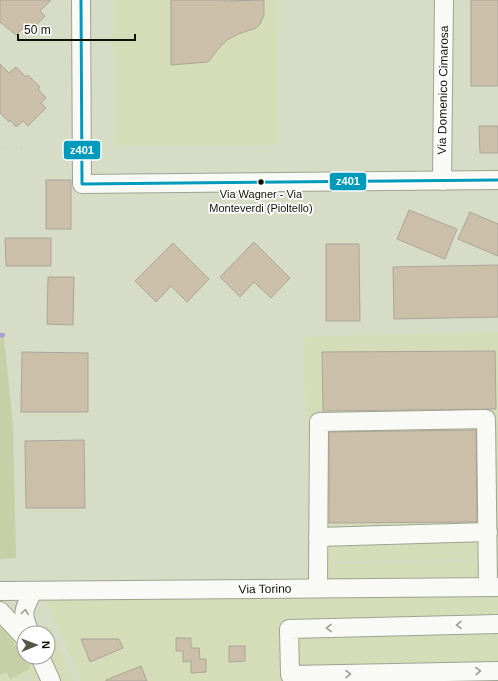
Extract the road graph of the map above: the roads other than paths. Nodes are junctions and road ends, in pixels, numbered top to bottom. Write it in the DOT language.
graph roads {
  1 [pos="81,0"];
  2 [pos="444,0"];
  3 [pos="498,180"];
  4 [pos="442,181"];
  5 [pos="488,532"];
  6 [pos="318,536"];
  7 [pos="493,587"];
  8 [pos="318,588"];
  9 [pos="0,591"];
  10 [pos="33,591"];
  11 [pos="0,611"];
  12 [pos="498,624"];
  13 [pos="27,625"];
  14 [pos="16,628"];
  15 [pos="44,665"];
  16 [pos="498,671"];
  17 [pos="290,678"];
  18 [pos="51,681"];
  1 -- 4 [label="street"];
  2 -- 4 [label="street, Via Domenico Cimarosa"];
  3 -- 4 [label="street"];
  5 -- 6 [label="street"];
  5 -- 6 [label="street"];
  5 -- 7 [label="street"];
  6 -- 8 [label="street"];
  7 -- 8 [label="street, Via Torino"];
  8 -- 10 [label="street, Via Torino"];
  9 -- 10 [label="street, Via Torino"];
  13 -- 10 [label="street, one-way"];
  11 -- 14 [label="street"];
  12 -- 17 [label="street, one-way"];
  15 -- 18 [label="street"];
  17 -- 16 [label="street, one-way"];
}
